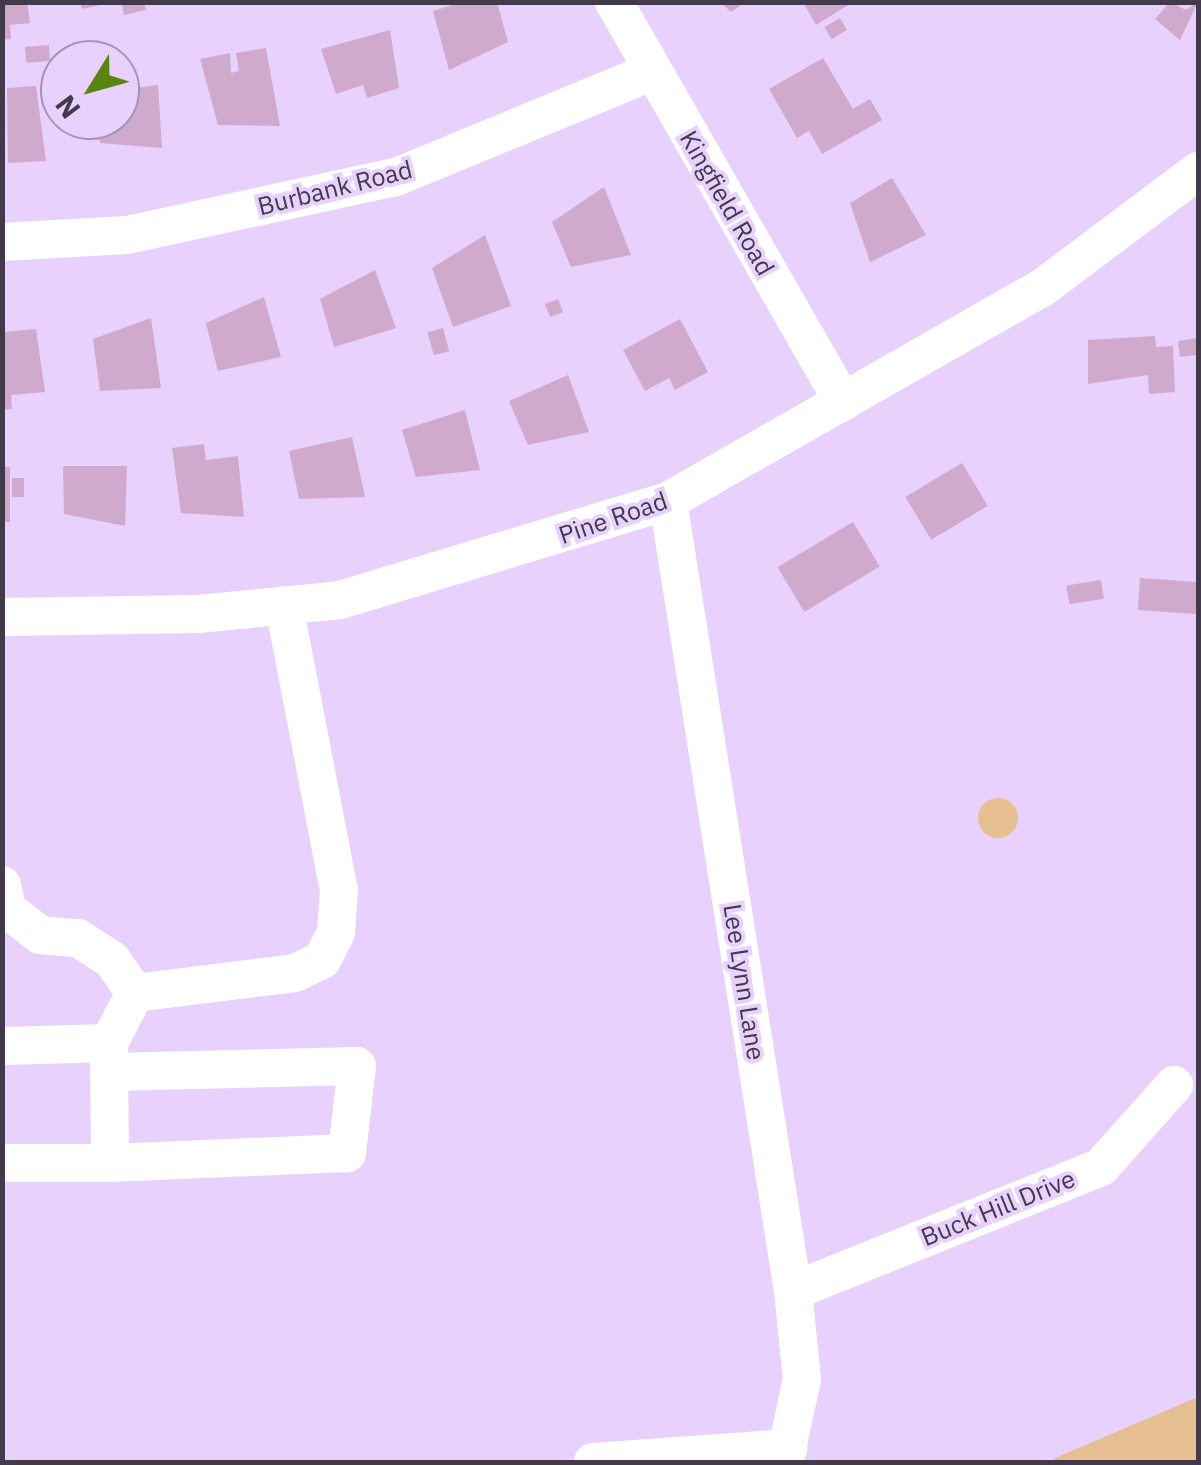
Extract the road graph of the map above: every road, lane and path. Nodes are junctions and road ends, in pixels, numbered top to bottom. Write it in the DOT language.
graph roads {
  1 [pos="614,2"];
  2 [pos="652,72"];
  3 [pos="1198,171"];
  4 [pos="2,242"];
  5 [pos="843,402"];
  6 [pos="668,501"];
  7 [pos="284,605"];
  8 [pos="2,617"];
  9 [pos="4,903"];
  10 [pos="135,993"];
  11 [pos="2,1046"];
  12 [pos="110,1058"];
  13 [pos="1174,1085"];
  14 [pos="110,1163"];
  15 [pos="2,1164"];
  16 [pos="794,1291"];
  17 [pos="786,1455"];
  18 [pos="594,1462"];
  1 -- 2 [label="street, Kingfield Road"];
  2 -- 4 [label="street, Burbank Road"];
  2 -- 5 [label="street, Kingfield Road"];
  3 -- 5 [label="street, Pine Road"];
  5 -- 6 [label="street, Pine Road"];
  6 -- 7 [label="street, Pine Road"];
  6 -- 16 [label="street, Lee Lynn Lane"];
  7 -- 8 [label="street, Pine Road"];
  7 -- 10 [label="street"];
  9 -- 10 [label="street"];
  10 -- 12 [label="street"];
  11 -- 12 [label="street"];
  12 -- 14 [label="street"];
  12 -- 14 [label="street"];
  13 -- 16 [label="street, Buck Hill Drive"];
  14 -- 15 [label="street"];
  16 -- 17 [label="street, Lee Lynn Lane"];
  17 -- 18 [label="street"];
}
